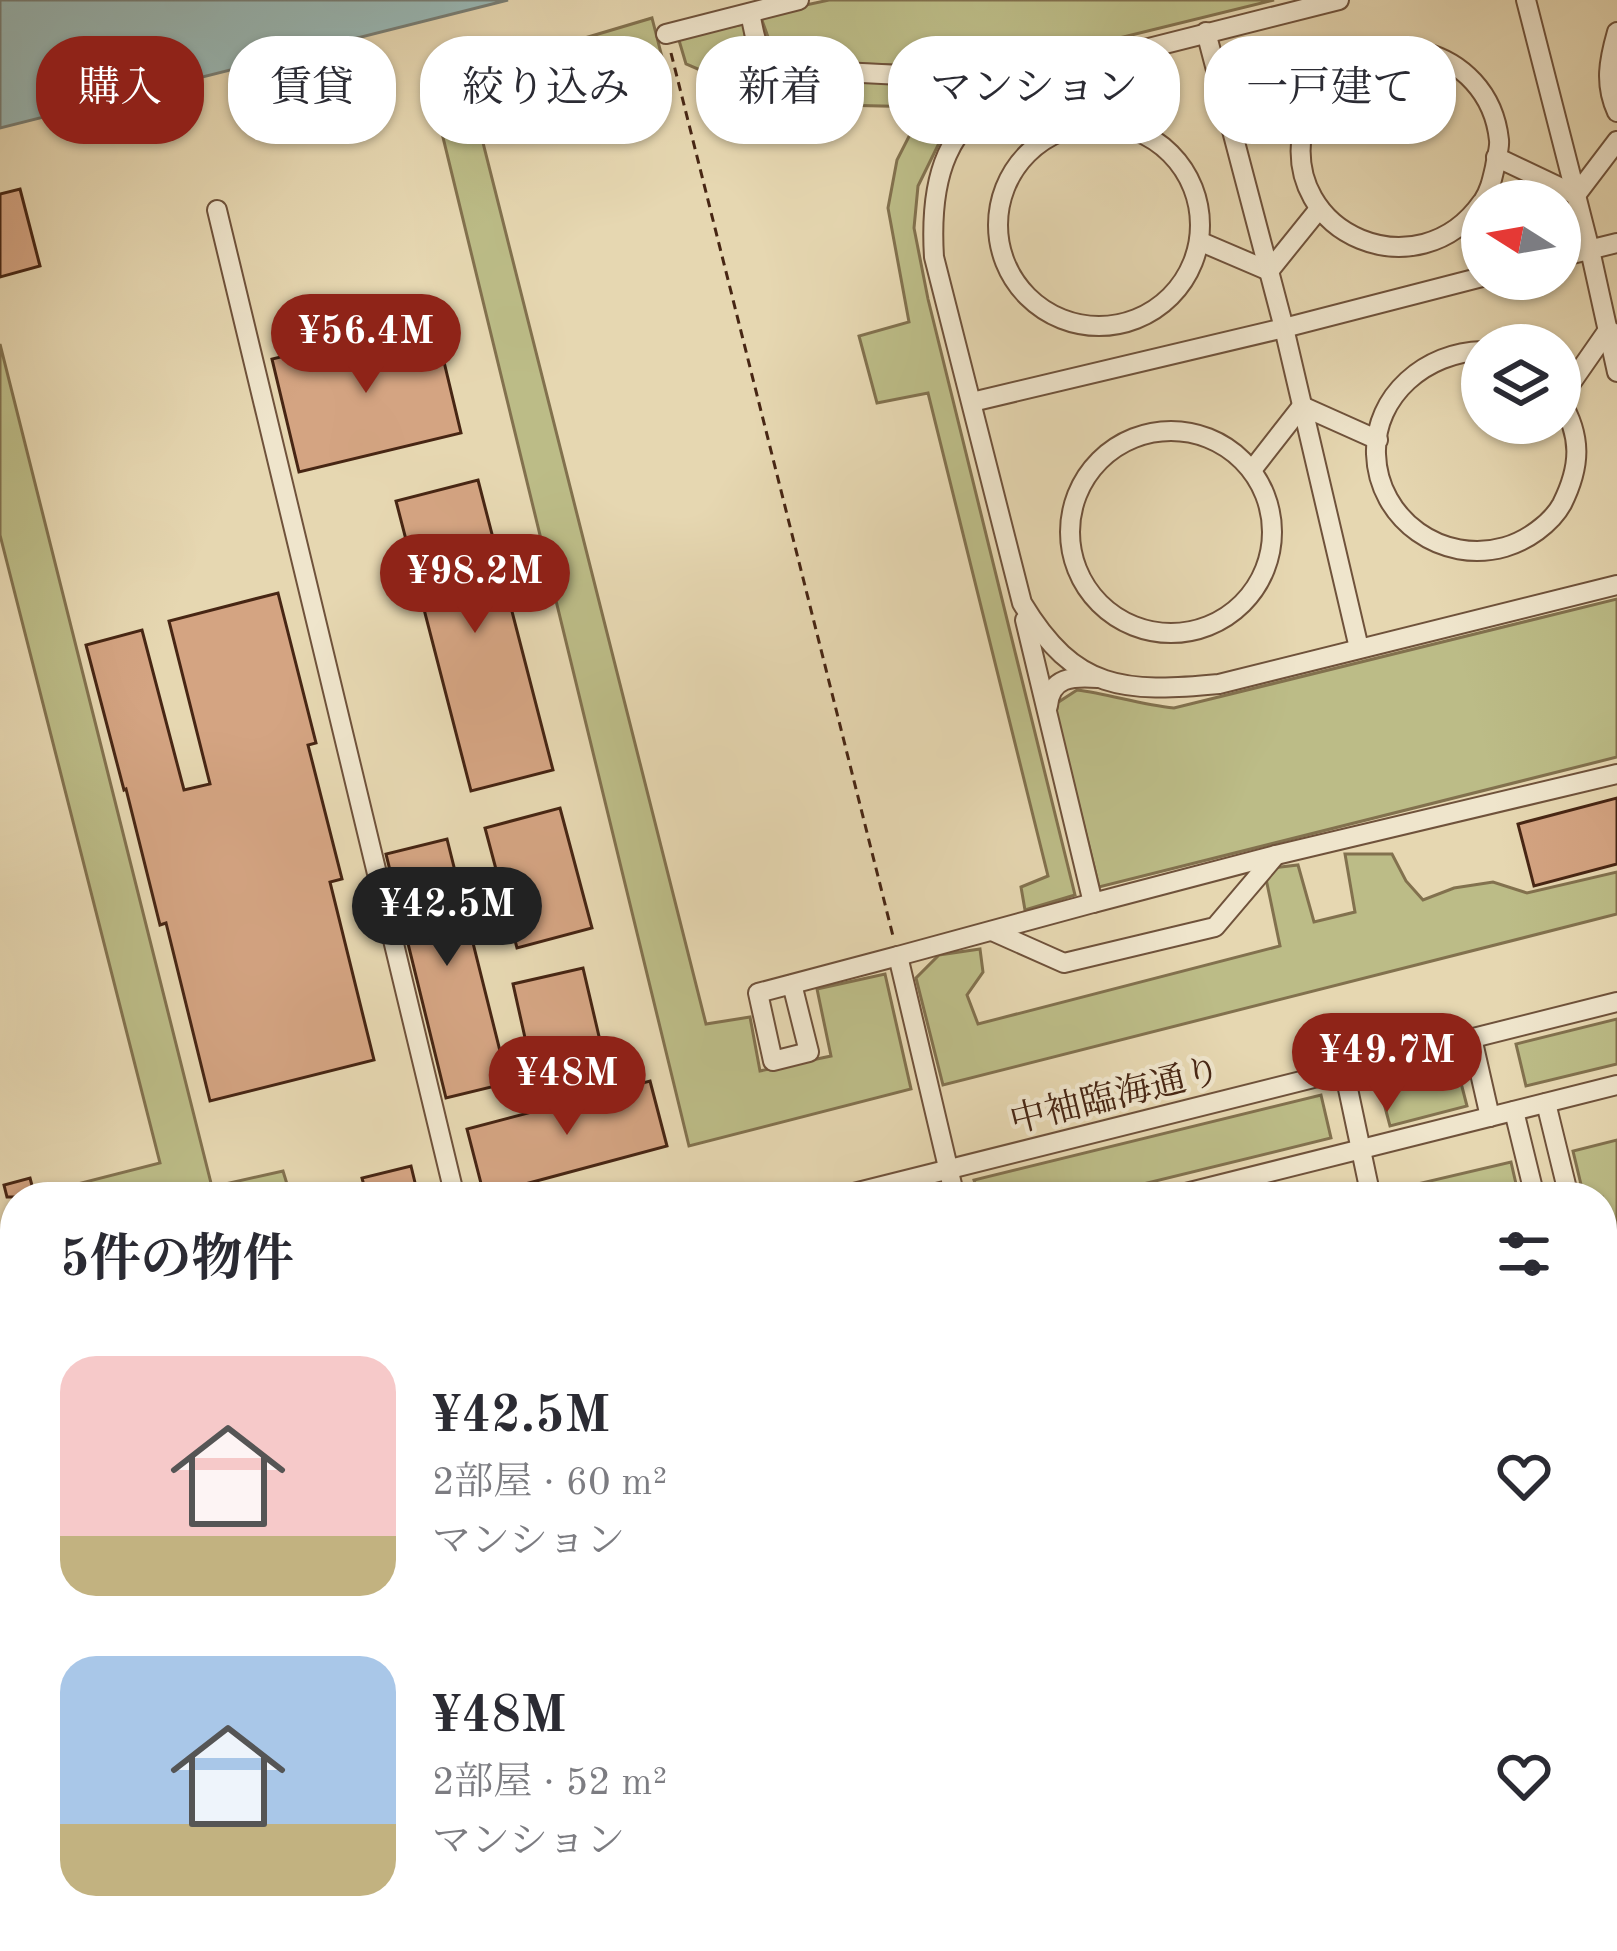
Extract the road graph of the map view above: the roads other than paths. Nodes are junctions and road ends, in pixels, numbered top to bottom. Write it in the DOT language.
graph roads {
  1 [pos="799,0"];
  2 [pos="1339,0"];
  3 [pos="1526,0"];
  4 [pos="750,13"];
  5 [pos="1206,32"];
  6 [pos="1617,32"];
  7 [pos="666,34"];
  8 [pos="1180,39"];
  9 [pos="888,74"];
  10 [pos="1617,112"];
  11 [pos="1617,141"];
  12 [pos="953,144"];
  13 [pos="1496,157"];
  14 [pos="1492,180"];
  15 [pos="1544,180"];
  16 [pos="1572,180"];
  17 [pos="1581,188"];
  18 [pos="1319,208"];
  19 [pos="218,210"];
  20 [pos="1581,215"];
  21 [pos="1461,227"];
  22 [pos="1199,241"];
  23 [pos="1617,243"];
  24 [pos="1590,250"];
  25 [pos="1581,252"];
  26 [pos="1269,271"];
  27 [pos="1461,282"];
  28 [pos="1283,328"];
  29 [pos="1612,332"];
  30 [pos="1461,354"];
  31 [pos="1617,372"];
  32 [pos="1581,373"];
  33 [pos="972,402"];
  34 [pos="1302,406"];
  35 [pos="1378,440"];
  36 [pos="1576,444"];
  37 [pos="1252,470"];
  38 [pos="1617,585"];
  39 [pos="1022,603"];
  40 [pos="1359,648"];
  41 [pos="1100,679"];
  42 [pos="1047,717"];
  43 [pos="1617,774"];
  44 [pos="1276,855"];
  45 [pos="1094,903"];
  46 [pos="992,931"];
  47 [pos="898,956"];
  48 [pos="792,984"];
  49 [pos="1617,1002"];
  50 [pos="1472,1038"];
  51 [pos="1344,1070"];
  52 [pos="1617,1085"];
  53 [pos="1546,1103"];
  54 [pos="1514,1111"];
  55 [pos="1490,1117"];
  56 [pos="1361,1149"];
  57 [pos="950,1169"];
  58 [pos="451,1182"];
  59 [pos="898,1182"];
  60 [pos="952,1182"];
  61 [pos="1230,1182"];
  62 [pos="1368,1182"];
  63 [pos="1531,1182"];
  64 [pos="1565,1182"];
  1 -- 4 [label="street"];
  2 -- 5 [label="street"];
  3 -- 16 [label="street"];
  4 -- 7 [label="street"];
  4 -- 9 [label="street"];
  5 -- 8 [label="street"];
  5 -- 26 [label="street"];
  6 -- 10 [label="street"];
  11 -- 17 [label="street"];
  12 -- 33 [label="street"];
  13 -- 14 [label="street"];
  13 -- 15 [label="street"];
  13 -- 18 [label="street"];
  18 -- 21 [label="street"];
  18 -- 26 [label="street"];
  19 -- 58 [label="street"];
  20 -- 24 [label="street"];
  22 -- 22 [label="street"];
  22 -- 26 [label="street"];
  23 -- 24 [label="street"];
  24 -- 25 [label="street"];
  24 -- 29 [label="street"];
  26 -- 28 [label="street"];
  27 -- 28 [label="street"];
  28 -- 33 [label="street"];
  28 -- 34 [label="street"];
  29 -- 31 [label="street"];
  29 -- 32 [label="street"];
  30 -- 35 [label="street"];
  33 -- 39 [label="street"];
  34 -- 35 [label="street"];
  34 -- 37 [label="street"];
  34 -- 40 [label="street"];
  35 -- 36 [label="street"];
  37 -- 37 [label="street"];
  38 -- 40 [label="street"];
  39 -- 41 [label="street"];
  39 -- 42 [label="street"];
  40 -- 41 [label="street"];
  41 -- 42 [label="street"];
  42 -- 45 [label="street"];
  43 -- 44 [label="street"];
  44 -- 45 [label="street"];
  44 -- 46 [label="street"];
  45 -- 46 [label="street"];
  46 -- 47 [label="street"];
  47 -- 48 [label="street"];
  47 -- 57 [label="street"];
  49 -- 50 [label="street, 中袖臨海通り"];
  50 -- 51 [label="street, 中袖臨海通り"];
  50 -- 55 [label="street"];
  51 -- 56 [label="street"];
  51 -- 57 [label="street, 中袖臨海通り"];
  52 -- 53 [label="street"];
  53 -- 54 [label="street"];
  53 -- 64 [label="street"];
  54 -- 55 [label="street"];
  54 -- 63 [label="street"];
  55 -- 56 [label="street"];
  56 -- 61 [label="street"];
  56 -- 62 [label="street"];
  57 -- 59 [label="street, 中袖臨海通り"];
  57 -- 60 [label="street"];
}
